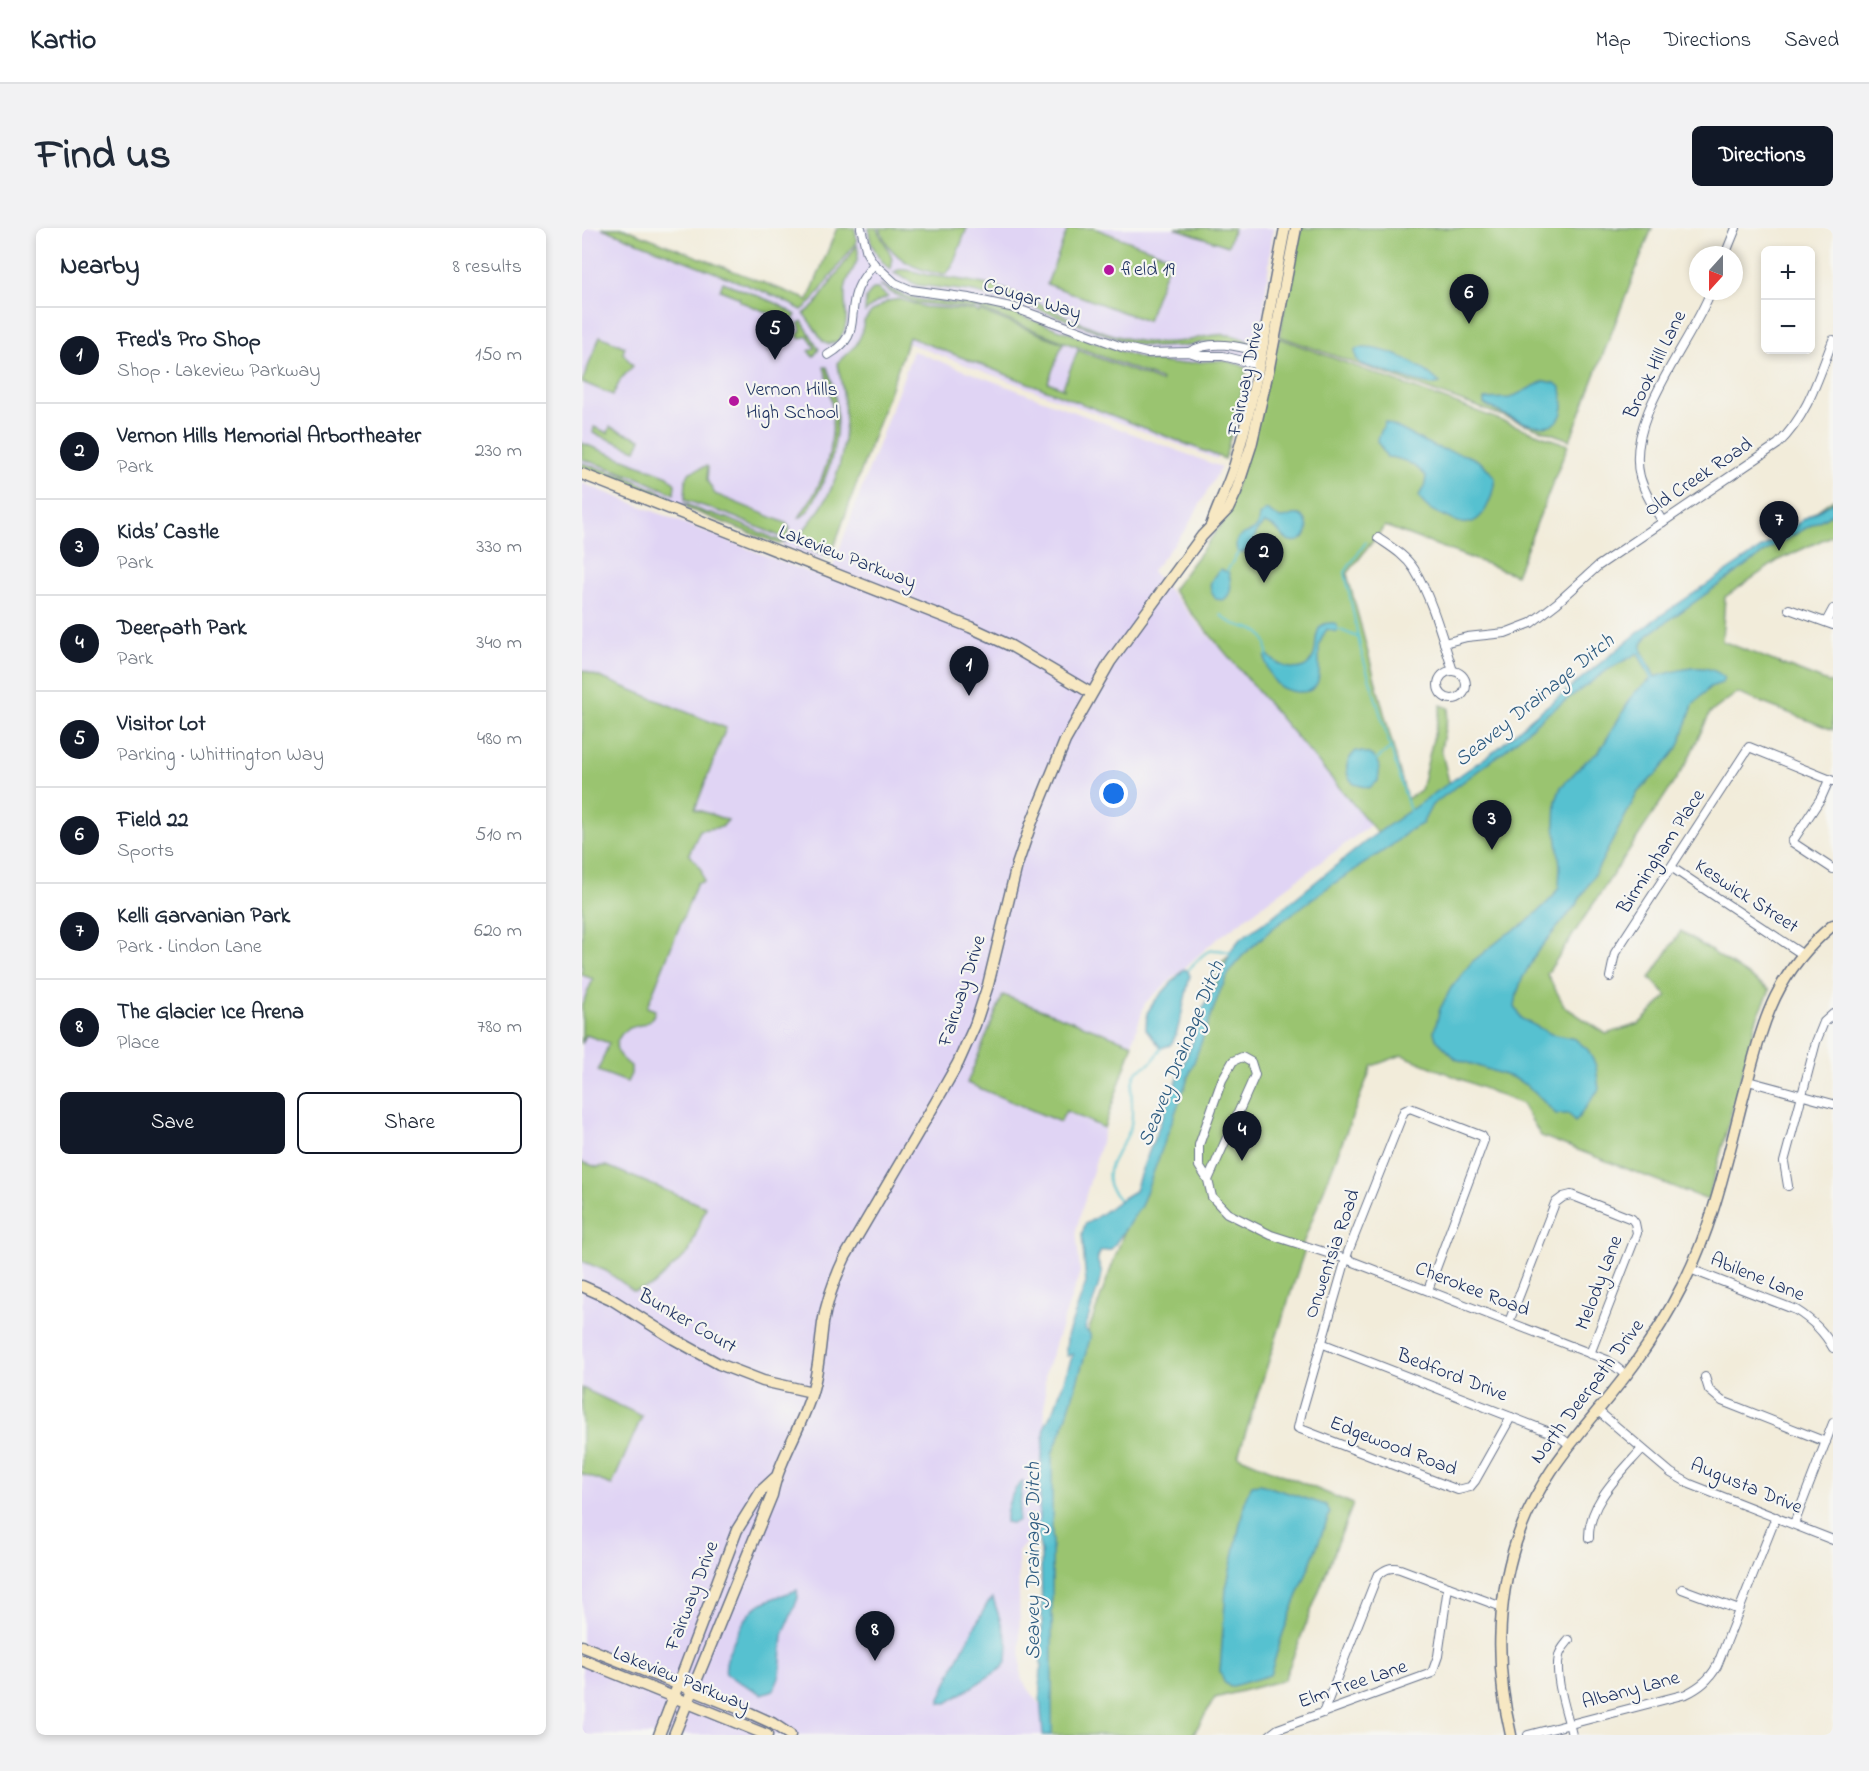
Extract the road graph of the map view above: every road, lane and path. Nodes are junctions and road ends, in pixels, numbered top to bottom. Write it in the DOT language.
graph roads {
  1 [pos="861,228"];
  2 [pos="1285,228"];
  3 [pos="1296,228"];
  4 [pos="1736,228"];
  5 [pos="1729,246"];
  6 [pos="874,264"];
  7 [pos="1706,300"];
  8 [pos="1833,340"];
  9 [pos="1189,352"];
  10 [pos="1261,352"];
  11 [pos="828,354"];
  12 [pos="1259,364"];
  13 [pos="582,474"];
  14 [pos="1663,522"];
  15 [pos="1210,529"];
  16 [pos="1378,538"];
  17 [pos="1789,609"];
  18 [pos="1833,609"];
  19 [pos="1830,624"];
  20 [pos="1444,643"];
  21 [pos="1453,671"];
  22 [pos="1091,693"];
  23 [pos="1831,780"];
  24 [pos="1671,867"];
  25 [pos="1833,869"];
  26 [pos="1833,925"];
  27 [pos="1802,954"];
  28 [pos="1610,977"];
  29 [pos="1833,1014"];
  30 [pos="1748,1082"];
  31 [pos="1802,1095"];
  32 [pos="1833,1104"];
  33 [pos="1208,1180"];
  34 [pos="1788,1186"];
  35 [pos="1346,1258"];
  36 [pos="1690,1269"];
  37 [pos="582,1286"];
  38 [pos="1428,1290"];
  39 [pos="1509,1322"];
  40 [pos="1321,1343"];
  41 [pos="1833,1348"];
  42 [pos="1590,1354"];
  43 [pos="1626,1375"];
  44 [pos="1705,1377"];
  45 [pos="812,1392"];
  46 [pos="1597,1410"];
  47 [pos="1511,1417"];
  48 [pos="1833,1423"];
  49 [pos="1309,1433"];
  50 [pos="1826,1443"];
  51 [pos="1569,1444"];
  52 [pos="1642,1449"];
  53 [pos="775,1478"];
  54 [pos="1776,1517"];
  55 [pos="1794,1524"];
  56 [pos="1589,1538"];
  57 [pos="1833,1540"];
  58 [pos="1448,1587"];
  59 [pos="1682,1589"];
  60 [pos="1502,1607"];
  61 [pos="1739,1610"];
  62 [pos="1569,1641"];
  63 [pos="582,1646"];
  64 [pos="582,1660"];
  65 [pos="679,1684"];
  66 [pos="692,1689"];
  67 [pos="674,1696"];
  68 [pos="687,1701"];
  69 [pos="1323,1713"];
  70 [pos="1570,1724"];
  71 [pos="658,1735"];
  72 [pos="674,1735"];
  73 [pos="767,1735"];
  74 [pos="790,1735"];
  75 [pos="1270,1735"];
  76 [pos="1511,1735"];
  77 [pos="1528,1735"];
  78 [pos="1572,1735"];
  1 -- 6 [label="street, Cougar Way"];
  2 -- 10 [label="main road, Fairway Drive"];
  3 -- 15 [label="main road, Fairway Drive"];
  4 -- 5 [label="street"];
  6 -- 9 [label="street, Cougar Way"];
  6 -- 11 [label="street"];
  7 -- 14 [label="street, Brook Hill Lane"];
  8 -- 14 [label="street, Old Creek Road"];
  9 -- 10 [label="street, Cougar Way"];
  9 -- 12 [label="street, Cougar Way"];
  10 -- 12 [label="main road, Fairway Drive"];
  12 -- 15 [label="main road, Fairway Drive"];
  13 -- 22 [label="main road, Lakeview Parkway"];
  14 -- 20 [label="street, Old Creek Road"];
  15 -- 22 [label="main road, Fairway Drive"];
  16 -- 20 [label="street"];
  17 -- 19 [label="street"];
  18 -- 19 [label="street"];
  20 -- 21 [label="street"];
  22 -- 45 [label="main road, Fairway Drive"];
  23 -- 24 [label="street, Birmingham Place"];
  23 -- 25 [label="street"];
  24 -- 27 [label="street, Keswick Street"];
  24 -- 28 [label="street, Birmingham Place"];
  26 -- 27 [label="main road, North Deerpath Drive"];
  27 -- 30 [label="main road, North Deerpath Drive"];
  29 -- 31 [label="street"];
  30 -- 31 [label="street"];
  30 -- 36 [label="main road, North Deerpath Drive"];
  31 -- 32 [label="street"];
  31 -- 34 [label="street"];
  33 -- 33 [label="street, Cherokee Road"];
  33 -- 35 [label="street, Cherokee Road"];
  35 -- 38 [label="street, Cherokee Road"];
  35 -- 38 [label="street, Onwentsia Road"];
  35 -- 40 [label="street, Onwentsia Road"];
  36 -- 41 [label="street, Abilene Lane"];
  36 -- 43 [label="main road, North Deerpath Drive"];
  37 -- 45 [label="main road, Bunker Court"];
  38 -- 39 [label="street, Cherokee Road"];
  39 -- 42 [label="street, Cherokee Road"];
  39 -- 42 [label="street, Melody Lane"];
  40 -- 47 [label="street, Bedford Drive"];
  40 -- 49 [label="street, Onwentsia Road"];
  42 -- 43 [label="street, Cherokee Road"];
  43 -- 46 [label="main road, North Deerpath Drive"];
  44 -- 50 [label="street"];
  45 -- 53 [label="main road, Fairway Drive"];
  46 -- 51 [label="main road, North Deerpath Drive"];
  46 -- 52 [label="street, Augusta Drive"];
  47 -- 49 [label="street, Edgewood Road"];
  47 -- 51 [label="street, Bedford Drive"];
  48 -- 50 [label="street"];
  50 -- 55 [label="street"];
  51 -- 60 [label="main road, North Deerpath Drive"];
  52 -- 54 [label="street, Augusta Drive"];
  52 -- 56 [label="street"];
  53 -- 65 [label="main road, Fairway Drive"];
  53 -- 66 [label="main road, Fairway Drive"];
  54 -- 55 [label="street, Augusta Drive"];
  54 -- 61 [label="street, Albany Lane"];
  55 -- 57 [label="street, Augusta Drive"];
  58 -- 60 [label="street"];
  58 -- 69 [label="street, Elm Tree Lane"];
  58 -- 69 [label="street"];
  59 -- 61 [label="street"];
  60 -- 76 [label="main road, North Deerpath Drive"];
  61 -- 70 [label="street, Albany Lane"];
  62 -- 70 [label="street"];
  63 -- 65 [label="main road, Lakeview Parkway"];
  64 -- 67 [label="main road, Lakeview Parkway"];
  65 -- 66 [label="main road, Lakeview Parkway"];
  65 -- 67 [label="main road, Fairway Drive"];
  66 -- 68 [label="main road, Fairway Drive"];
  66 -- 74 [label="main road, Lakeview Parkway"];
  67 -- 68 [label="main road, Lakeview Parkway"];
  67 -- 71 [label="main road, Fairway Drive"];
  68 -- 72 [label="main road, Fairway Drive"];
  68 -- 73 [label="main road, Lakeview Parkway"];
  69 -- 75 [label="street, Elm Tree Lane"];
  70 -- 77 [label="street, Albany Lane"];
  70 -- 78 [label="street"];
}
